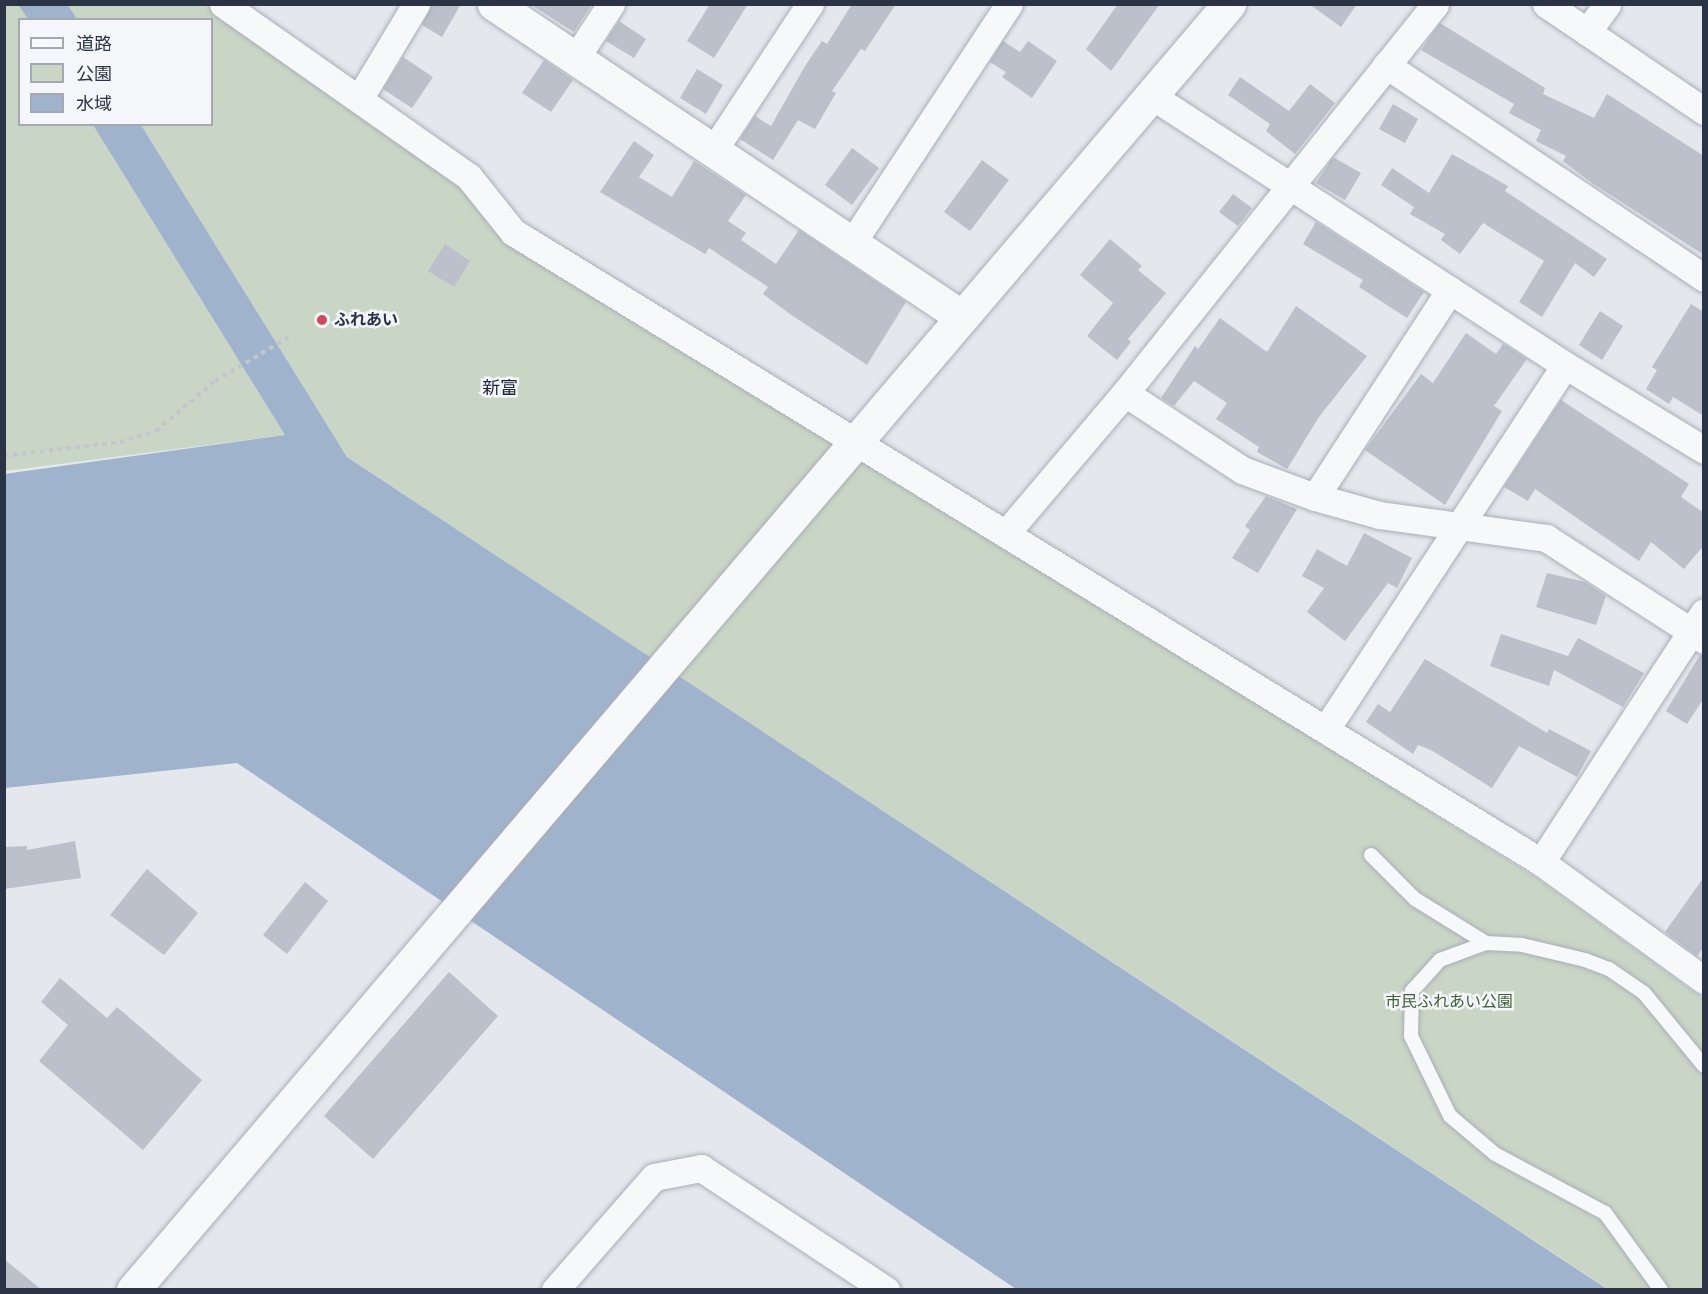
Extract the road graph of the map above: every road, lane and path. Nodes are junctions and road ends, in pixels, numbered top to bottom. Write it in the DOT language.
graph roads {
  1 [pos="223,4"];
  2 [pos="416,4"];
  3 [pos="494,4"];
  4 [pos="611,4"];
  5 [pos="810,4"];
  6 [pos="1008,4"];
  7 [pos="1229,4"];
  8 [pos="1436,4"];
  9 [pos="1546,4"];
  10 [pos="1607,4"];
  11 [pos="1587,32"];
  12 [pos="575,59"];
  13 [pos="1386,65"];
  14 [pos="1149,94"];
  15 [pos="359,99"];
  16 [pos="1704,111"];
  17 [pos="713,151"];
  18 [pos="1293,184"];
  19 [pos="852,243"];
  20 [pos="1704,278"];
  21 [pos="1450,290"];
  22 [pos="962,317"];
  23 [pos="289,337"];
  24 [pos="1565,365"];
  25 [pos="1125,393"];
  26 [pos="857,441"];
  27 [pos="1704,450"];
  28 [pos="4,456"];
  29 [pos="1315,497"];
  30 [pos="1460,527"];
  31 [pos="1007,532"];
  32 [pos="1699,628"];
  33 [pos="1326,729"];
  34 [pos="1371,855"];
  35 [pos="1541,862"];
  36 [pos="1485,943"];
  37 [pos="1704,980"];
  38 [pos="1704,1066"];
  39 [pos="133,1290"];
  40 [pos="555,1290"];
  41 [pos="886,1290"];
  42 [pos="1661,1290"];
  1 -- 15 [label="street"];
  2 -- 15 [label="street"];
  3 -- 12 [label="street"];
  4 -- 12 [label="street"];
  5 -- 17 [label="street"];
  6 -- 19 [label="street"];
  7 -- 14 [label="street"];
  8 -- 13 [label="street"];
  9 -- 11 [label="street"];
  10 -- 11 [label="street"];
  11 -- 16 [label="street"];
  12 -- 17 [label="street"];
  13 -- 18 [label="street"];
  13 -- 20 [label="street"];
  14 -- 18 [label="street"];
  14 -- 22 [label="street"];
  15 -- 26 [label="street"];
  17 -- 19 [label="street"];
  18 -- 21 [label="street"];
  18 -- 25 [label="street"];
  19 -- 22 [label="street"];
  21 -- 24 [label="street"];
  21 -- 29 [label="street"];
  22 -- 26 [label="street"];
  23 -- 28 [label="path"];
  24 -- 27 [label="street"];
  24 -- 30 [label="street"];
  25 -- 29 [label="street"];
  25 -- 31 [label="street"];
  26 -- 31 [label="street"];
  26 -- 39 [label="street"];
  29 -- 30 [label="street"];
  30 -- 32 [label="street"];
  30 -- 33 [label="street"];
  31 -- 33 [label="street"];
  32 -- 35 [label="street"];
  33 -- 35 [label="street"];
  34 -- 36 [label="lane"];
  35 -- 37 [label="street"];
  36 -- 38 [label="lane"];
  36 -- 42 [label="lane"];
  40 -- 41 [label="street"];
}
